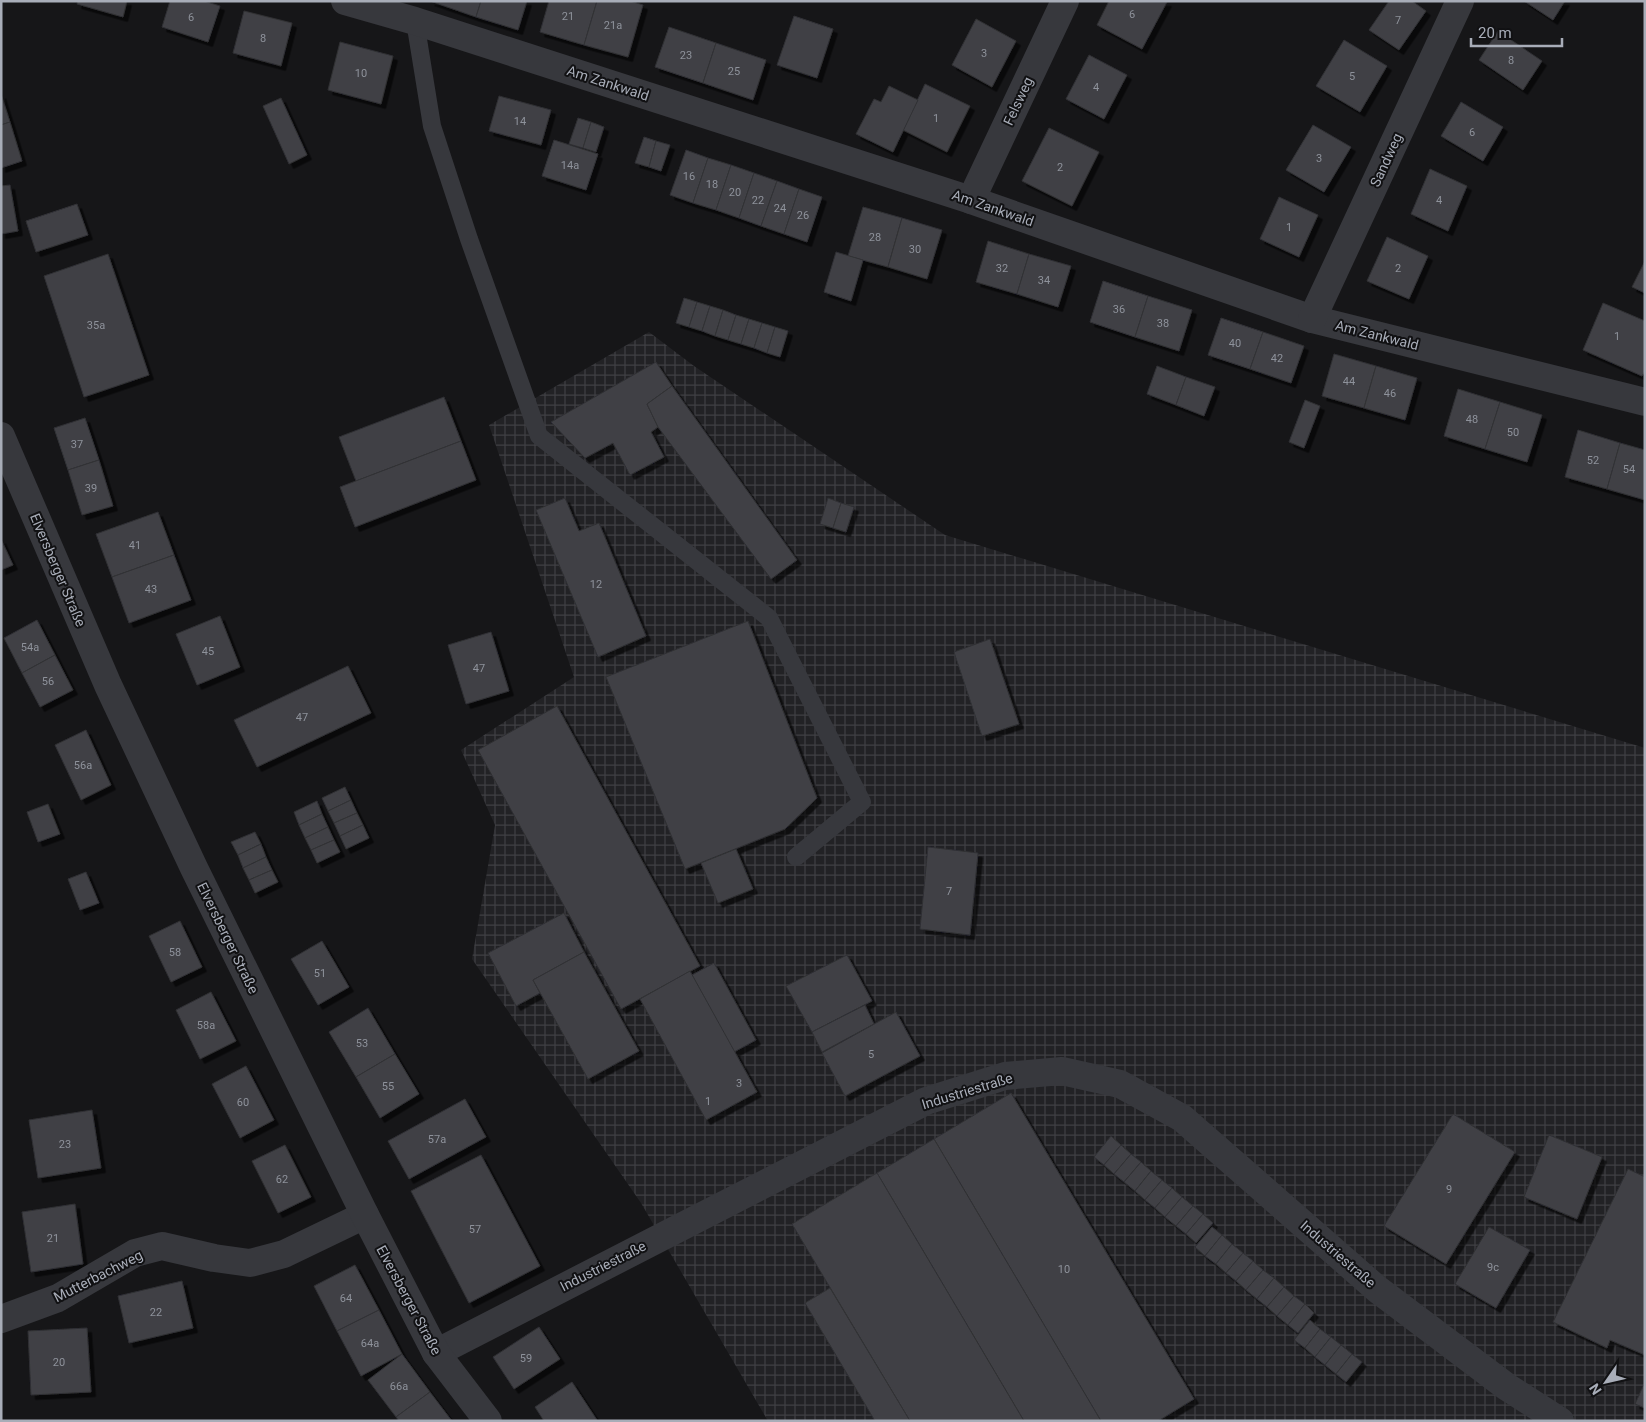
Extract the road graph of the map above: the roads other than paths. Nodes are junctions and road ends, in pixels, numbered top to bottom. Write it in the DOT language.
graph roads {
  1 [pos="345,1"];
  2 [pos="1065,1"];
  3 [pos="1460,1"];
  4 [pos="415,21"];
  5 [pos="971,200"];
  6 [pos="1312,318"];
  7 [pos="1645,402"];
  8 [pos="1,436"];
  9 [pos="796,857"];
  10 [pos="365,1216"];
  11 [pos="1,1319"];
  12 [pos="436,1353"];
  13 [pos="488,1421"];
  14 [pos="1560,1421"];
  1 -- 4 [label="street, Am Zankwald"];
  2 -- 5 [label="street, Felsweg"];
  3 -- 6 [label="street, Sandweg"];
  4 -- 5 [label="street, Am Zankwald"];
  4 -- 9 [label="lane"];
  5 -- 6 [label="street, Am Zankwald"];
  6 -- 7 [label="street, Am Zankwald"];
  8 -- 10 [label="street, Elversberger Straße"];
  10 -- 11 [label="street, Mutterbachweg"];
  10 -- 12 [label="street, Elversberger Straße"];
  12 -- 13 [label="street, Elversberger Straße"];
  12 -- 14 [label="street, Industriestraße"];
}
